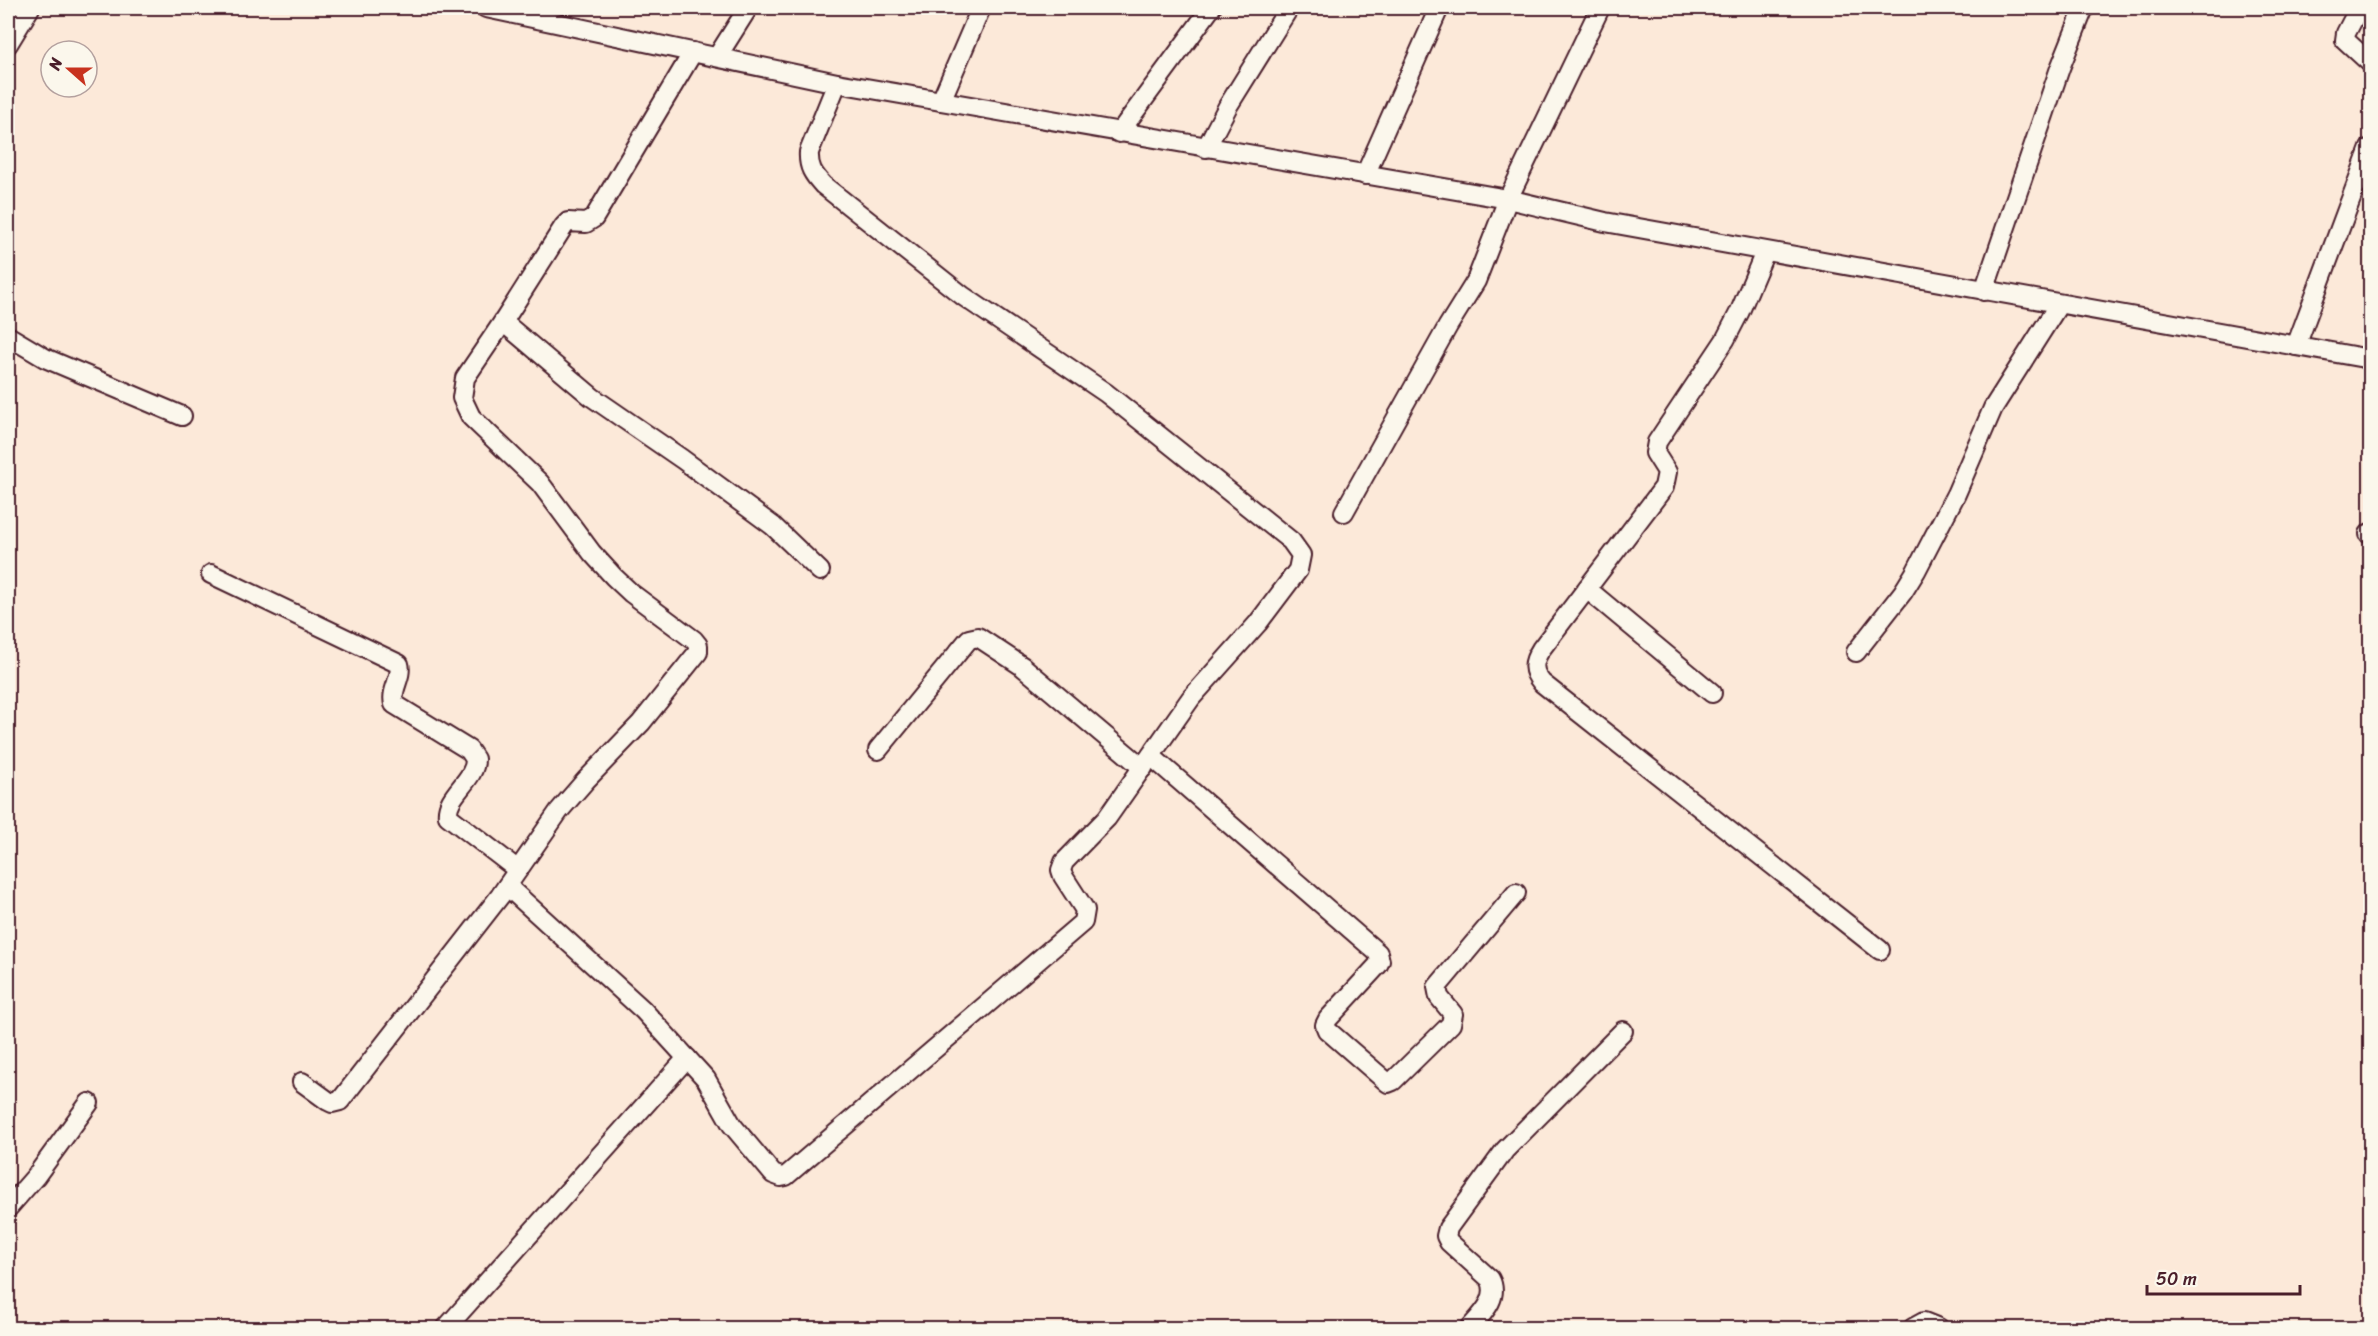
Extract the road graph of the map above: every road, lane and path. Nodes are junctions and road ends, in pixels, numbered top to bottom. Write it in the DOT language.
graph roads {
  1 [pos="30,8"];
  2 [pos="486,8"];
  3 [pos="747,8"];
  4 [pos="981,8"];
  5 [pos="1211,8"];
  6 [pos="1289,8"];
  7 [pos="1439,8"];
  8 [pos="1600,8"];
  9 [pos="2084,8"];
  10 [pos="2358,8"];
  11 [pos="8,44"];
  12 [pos="693,52"];
  13 [pos="717,57"];
  14 [pos="2370,63"];
  15 [pos="837,83"];
  16 [pos="941,101"];
  17 [pos="1119,133"];
  18 [pos="1206,148"];
  19 [pos="2370,148"];
  20 [pos="1365,175"];
  21 [pos="1508,199"];
  22 [pos="1765,252"];
  23 [pos="1984,291"];
  24 [pos="2059,304"];
  25 [pos="503,322"];
  26 [pos="8,336"];
  27 [pos="2296,346"];
  28 [pos="2370,359"];
  29 [pos="182,416"];
  30 [pos="1344,512"];
  31 [pos="820,571"];
  32 [pos="211,574"];
  33 [pos="1587,589"];
  34 [pos="1856,652"];
  35 [pos="1712,693"];
  36 [pos="878,750"];
  37 [pos="1147,762"];
  38 [pos="518,870"];
  39 [pos="507,886"];
  40 [pos="1516,893"];
  41 [pos="1881,950"];
  42 [pos="1623,1031"];
  43 [pos="687,1058"];
  44 [pos="302,1082"];
  45 [pos="89,1103"];
  46 [pos="8,1208"];
  47 [pos="446,1329"];
  48 [pos="1470,1329"];
  49 [pos="1913,1329"];
  50 [pos="1939,1329"];
  1 -- 11 [label="street"];
  2 -- 12 [label="street"];
  3 -- 13 [label="street"];
  4 -- 16 [label="street"];
  5 -- 17 [label="street"];
  6 -- 18 [label="street"];
  7 -- 20 [label="street"];
  8 -- 21 [label="street"];
  9 -- 23 [label="street"];
  10 -- 14 [label="street"];
  12 -- 13 [label="street"];
  12 -- 25 [label="street"];
  13 -- 15 [label="street"];
  15 -- 16 [label="street"];
  15 -- 37 [label="street"];
  16 -- 17 [label="street"];
  17 -- 18 [label="street"];
  18 -- 20 [label="street"];
  19 -- 27 [label="street"];
  20 -- 21 [label="street"];
  21 -- 22 [label="street"];
  21 -- 30 [label="street"];
  22 -- 23 [label="street"];
  22 -- 33 [label="street"];
  23 -- 24 [label="street"];
  24 -- 27 [label="street"];
  24 -- 34 [label="street"];
  25 -- 31 [label="street"];
  25 -- 38 [label="street"];
  26 -- 29 [label="street"];
  27 -- 28 [label="street"];
  32 -- 38 [label="street"];
  33 -- 35 [label="street"];
  33 -- 41 [label="street"];
  36 -- 37 [label="street"];
  37 -- 40 [label="street"];
  37 -- 43 [label="street"];
  38 -- 39 [label="street"];
  39 -- 43 [label="street"];
  39 -- 44 [label="street"];
  42 -- 48 [label="street"];
  43 -- 47 [label="street"];
  45 -- 46 [label="street"];
  49 -- 50 [label="street"];
}
